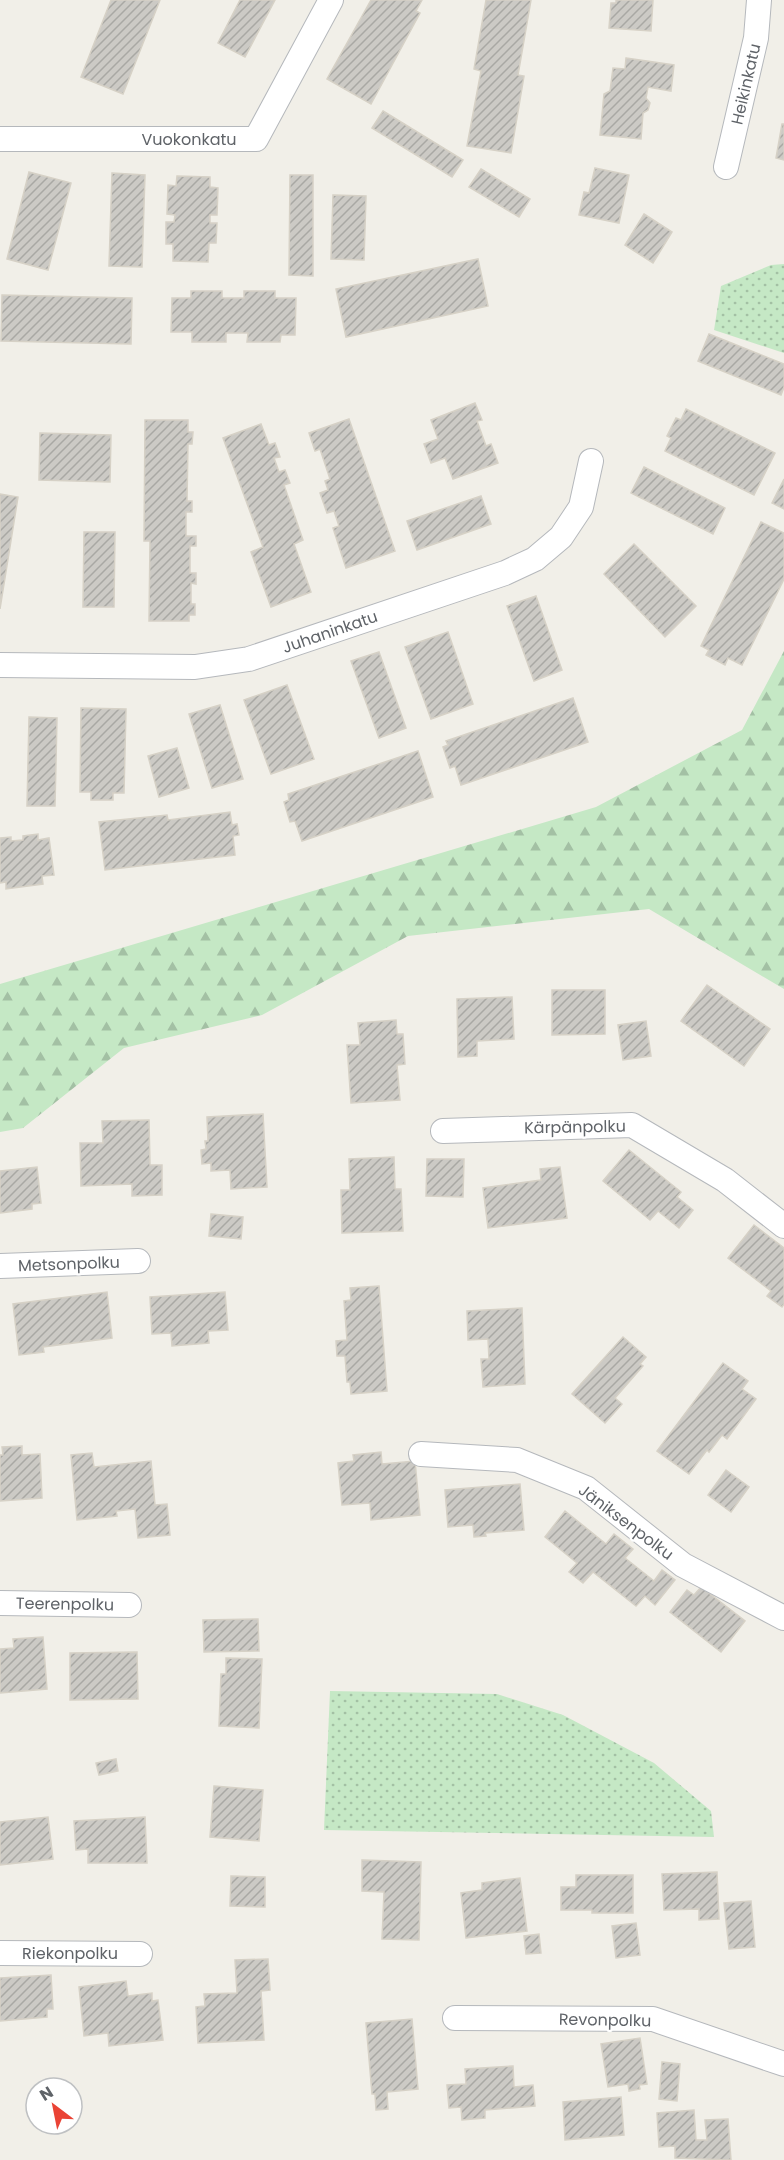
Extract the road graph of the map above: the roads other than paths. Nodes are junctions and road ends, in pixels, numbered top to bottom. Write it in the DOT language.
graph roads {
  1 [pos="331,0"];
  2 [pos="759,0"];
  3 [pos="0,140"];
  4 [pos="726,167"];
  5 [pos="591,461"];
  6 [pos="0,665"];
  7 [pos="443,1131"];
  8 [pos="784,1226"];
  9 [pos="138,1261"];
  10 [pos="0,1266"];
  11 [pos="421,1454"];
  12 [pos="0,1603"];
  13 [pos="129,1605"];
  14 [pos="784,1618"];
  15 [pos="0,1953"];
  16 [pos="140,1954"];
  17 [pos="455,2018"];
  18 [pos="784,2064"];
  1 -- 3 [label="street, Vuokonkatu"];
  2 -- 4 [label="street, Heikinkatu"];
  5 -- 6 [label="street, Juhaninkatu"];
  7 -- 8 [label="street, Kärpänpolku"];
  9 -- 10 [label="street, Metsonpolku"];
  11 -- 14 [label="street, Jäniksenpolku"];
  12 -- 13 [label="street, Teerenpolku"];
  15 -- 16 [label="street, Riekonpolku"];
  17 -- 18 [label="street, Revonpolku"];
}
